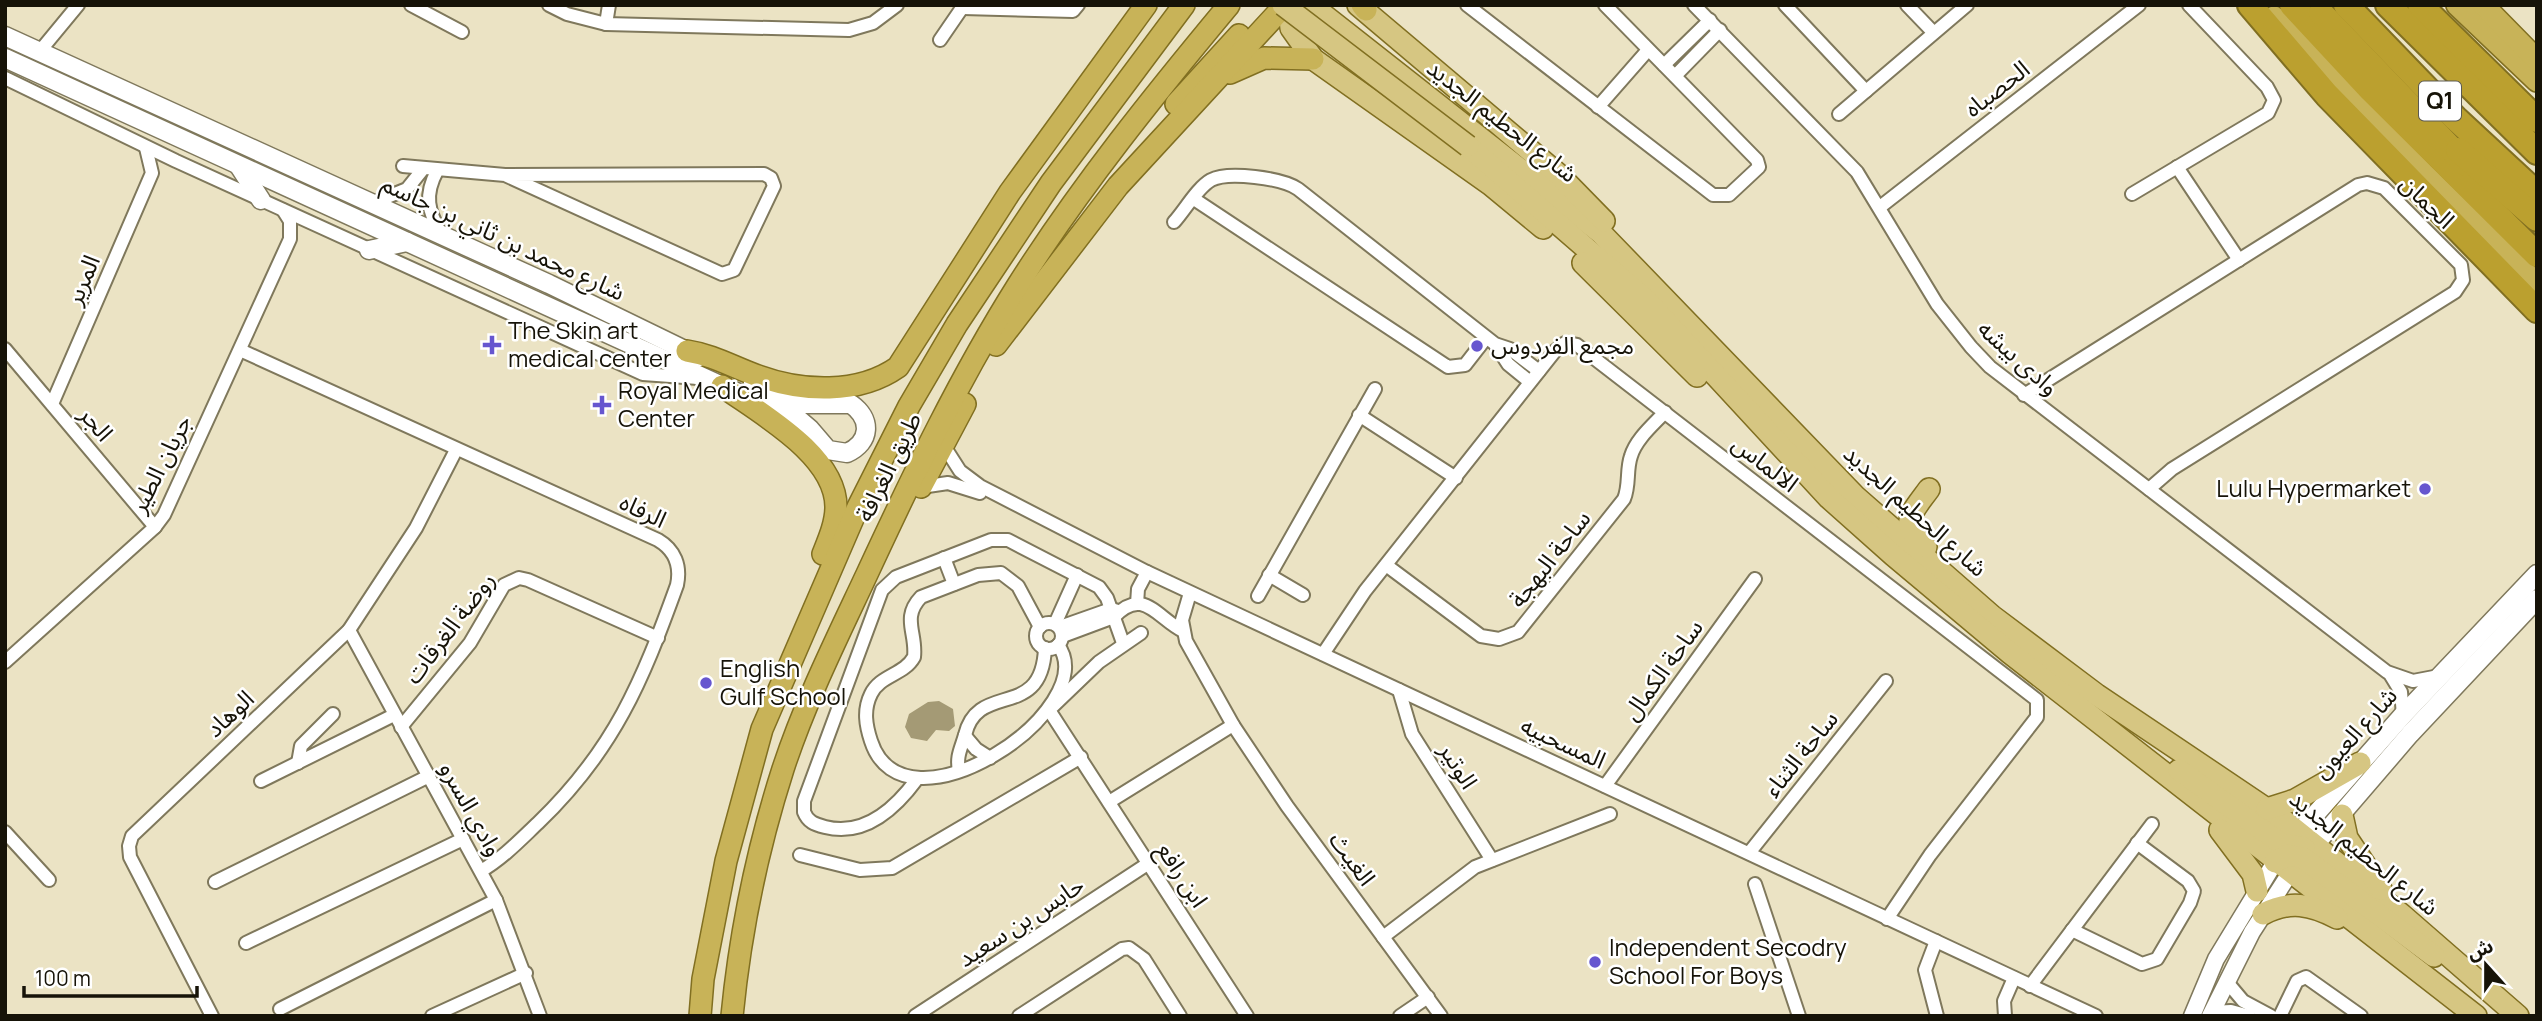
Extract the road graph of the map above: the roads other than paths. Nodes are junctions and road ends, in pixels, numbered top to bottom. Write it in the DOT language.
graph roads {
  1 [pos="78,5"];
  2 [pos="411,5"];
  3 [pos="549,5"];
  4 [pos="609,5"];
  5 [pos="897,5"];
  6 [pos="1079,5"];
  7 [pos="1146,5"];
  8 [pos="1184,5"];
  9 [pos="1229,5"];
  10 [pos="1267,5"];
  11 [pos="1284,5"];
  12 [pos="1295,5"];
  13 [pos="1311,5"];
  14 [pos="1467,5"];
  15 [pos="1605,5"];
  16 [pos="1694,5"];
  17 [pos="1785,5"];
  18 [pos="1907,5"];
  19 [pos="1967,5"];
  20 [pos="2139,5"];
  21 [pos="2189,5"];
  22 [pos="2250,5"];
  23 [pos="2263,5"];
  24 [pos="2292,5"];
  25 [pos="2314,5"];
  26 [pos="2346,5"];
  27 [pos="2388,5"];
  28 [pos="2420,5"];
  29 [pos="2457,5"];
  30 [pos="2483,5"];
  31 [pos="963,7"];
  32 [pos="1362,7"];
  33 [pos="585,12"];
  34 [pos="1710,20"];
  35 [pos="606,24"];
  36 [pos="1720,30"];
  37 [pos="462,32"];
  38 [pos="1934,32"];
  39 [pos="5,36"];
  40 [pos="2451,36"];
  41 [pos="940,40"];
  42 [pos="1648,50"];
  43 [pos="40,51"];
  44 [pos="5,58"];
  45 [pos="1313,60"];
  46 [pos="2537,60"];
  47 [pos="1664,65"];
  48 [pos="1675,76"];
  49 [pos="5,78"];
  50 [pos="2537,81"];
  51 [pos="1214,85"];
  52 [pos="1866,91"];
  53 [pos="2537,104"];
  54 [pos="1598,107"];
  55 [pos="1839,114"];
  56 [pos="2537,120"];
  57 [pos="1472,139"];
  58 [pos="1047,140"];
  59 [pos="2451,146"];
  60 [pos="146,148"];
  61 [pos="2537,152"];
  62 [pos="176,162"];
  63 [pos="239,166"];
  64 [pos="402,166"];
  65 [pos="2177,167"];
  66 [pos="423,169"];
  67 [pos="437,171"];
  68 [pos="152,173"];
  69 [pos="505,175"];
  70 [pos="2132,194"];
  71 [pos="2537,194"];
  72 [pos="1194,199"];
  73 [pos="261,200"];
  74 [pos="370,205"];
  75 [pos="1881,206"];
  76 [pos="284,211"];
  77 [pos="2537,219"];
  78 [pos="1174,222"];
  79 [pos="313,224"];
  80 [pos="2537,232"];
  81 [pos="443,237"];
  82 [pos="290,239"];
  83 [pos="407,242"];
  84 [pos="369,250"];
  85 [pos="1039,253"];
  86 [pos="2537,255"];
  87 [pos="2239,260"];
  88 [pos="2537,284"];
  89 [pos="2537,310"];
  90 [pos="957,324"];
  91 [pos="1490,341"];
  92 [pos="5,349"];
  93 [pos="240,350"];
  94 [pos="687,351"];
  95 [pos="1539,371"];
  96 [pos="713,382"];
  97 [pos="1530,382"];
  98 [pos="1749,384"];
  99 [pos="1375,389"];
  100 [pos="2024,395"];
  101 [pos="52,404"];
  102 [pos="1665,412"];
  103 [pos="1359,415"];
  104 [pos="944,446"];
  105 [pos="456,450"];
  106 [pos="1454,481"];
  107 [pos="1818,485"];
  108 [pos="921,487"];
  109 [pos="1929,489"];
  110 [pos="2149,489"];
  111 [pos="1013,505"];
  112 [pos="155,527"];
  113 [pos="944,558"];
  114 [pos="1386,565"];
  115 [pos="1147,572"];
  116 [pos="2537,574"];
  117 [pos="1077,575"];
  118 [pos="1269,575"];
  119 [pos="1755,579"];
  120 [pos="954,584"];
  121 [pos="859,591"];
  122 [pos="1190,593"];
  123 [pos="1303,595"];
  124 [pos="1258,596"];
  125 [pos="2537,600"];
  126 [pos="1137,604"];
  127 [pos="811,610"];
  128 [pos="1114,612"];
  129 [pos="1992,616"];
  130 [pos="1040,626"];
  131 [pos="349,630"];
  132 [pos="1183,631"];
  133 [pos="1141,633"];
  134 [pos="1056,636"];
  135 [pos="658,638"];
  136 [pos="1123,643"];
  137 [pos="1323,654"];
  138 [pos="5,662"];
  139 [pos="2387,672"];
  140 [pos="2440,676"];
  141 [pos="1886,681"];
  142 [pos="848,683"];
  143 [pos="1399,690"];
  144 [pos="871,694"];
  145 [pos="1049,710"];
  146 [pos="333,714"];
  147 [pos="394,715"];
  148 [pos="2403,715"];
  149 [pos="1233,725"];
  150 [pos="401,727"];
  151 [pos="965,736"];
  152 [pos="1081,757"];
  153 [pos="990,758"];
  154 [pos="2147,760"];
  155 [pos="298,763"];
  156 [pos="2360,763"];
  157 [pos="959,772"];
  158 [pos="429,776"];
  159 [pos="917,779"];
  160 [pos="261,781"];
  161 [pos="1605,786"];
  162 [pos="2193,796"];
  163 [pos="1109,802"];
  164 [pos="2267,809"];
  165 [pos="1610,814"];
  166 [pos="2342,815"];
  167 [pos="2152,824"];
  168 [pos="5,832"];
  169 [pos="463,839"];
  170 [pos="2137,843"];
  171 [pos="1749,853"];
  172 [pos="2295,853"];
  173 [pos="800,855"];
  174 [pos="1492,860"];
  175 [pos="1149,863"];
  176 [pos="481,871"];
  177 [pos="49,880"];
  178 [pos="215,882"];
  179 [pos="1755,884"];
  180 [pos="2257,891"];
  181 [pos="496,900"];
  182 [pos="2263,914"];
  183 [pos="2403,915"];
  184 [pos="1887,919"];
  185 [pos="2072,930"];
  186 [pos="2371,935"];
  187 [pos="1383,937"];
  188 [pos="1936,941"];
  189 [pos="246,943"];
  190 [pos="526,973"];
  191 [pos="2014,978"];
  192 [pos="2227,982"];
  193 [pos="2031,986"];
  194 [pos="2485,989"];
  195 [pos="1428,998"];
  196 [pos="280,1009"];
  197 [pos="1178,1012"];
  198 [pos="2251,1013"];
  199 [pos="2211,1014"];
  200 [pos="211,1015"];
  201 [pos="432,1016"];
  202 [pos="540,1016"];
  203 [pos="700,1016"];
  204 [pos="732,1016"];
  205 [pos="915,1016"];
  206 [pos="1019,1016"];
  207 [pos="1163,1016"];
  208 [pos="1247,1016"];
  209 [pos="1400,1016"];
  210 [pos="1441,1016"];
  211 [pos="1799,1016"];
  212 [pos="1937,1016"];
  213 [pos="2005,1016"];
  214 [pos="2096,1016"];
  215 [pos="2192,1016"];
  216 [pos="2270,1016"];
  217 [pos="2280,1016"];
  218 [pos="2361,1016"];
  219 [pos="2476,1016"];
  220 [pos="2518,1016"];
  1 -- 43 [label="street"];
  2 -- 37 [label="street"];
  3 -- 33 [label="street"];
  4 -- 35 [label="street"];
  5 -- 35 [label="street"];
  6 -- 31 [label="street"];
  7 -- 58 [label="highway"];
  8 -- 90 [label="highway, طريق الغرافة"];
  9 -- 85 [label="highway, طريق الغرافة"];
  10 -- 85 [label="highway"];
  11 -- 51 [label="highway"];
  11 -- 57 [label="main road, شارع الحطيم الجديد, bridge"];
  12 -- 45 [label="main road"];
  13 -- 57 [label="main road, شارع الحطيم الجديد"];
  14 -- 54 [label="street"];
  15 -- 42 [label="street"];
  16 -- 34 [label="street, وادى بيشه"];
  17 -- 52 [label="street"];
  18 -- 38 [label="street"];
  19 -- 38 [label="street"];
  20 -- 75 [label="street, الحصباه"];
  21 -- 65 [label="street"];
  22 -- 89 [label="highway"];
  23 -- 88 [label="highway"];
  24 -- 86 [label="highway"];
  25 -- 59 [label="highway"];
  26 -- 71 [label="highway, Q1"];
  27 -- 61 [label="highway, Q1"];
  28 -- 40 [label="highway"];
  29 -- 50 [label="highway"];
  30 -- 46 [label="highway"];
  31 -- 41 [label="street"];
  32 -- 98 [label="main road"];
  33 -- 35 [label="street"];
  34 -- 36 [label="street, وادى بيشه"];
  34 -- 47 [label="street"];
  36 -- 48 [label="street"];
  36 -- 75 [label="street, وادى بيشه"];
  38 -- 52 [label="street"];
  39 -- 43 [label="main road, شارع محمد بن ثاني بن جاسم"];
  40 -- 53 [label="highway"];
  40 -- 56 [label="highway"];
  42 -- 47 [label="street"];
  42 -- 54 [label="street"];
  43 -- 74 [label="main road, شارع محمد بن ثاني بن جاسم"];
  44 -- 63 [label="main road, شارع محمد بن ثاني بن جاسم"];
  45 -- 51 [label="highway"];
  45 -- 107 [label="main road"];
  47 -- 48 [label="street"];
  48 -- 54 [label="street"];
  49 -- 60 [label="street, شارع محمد بن ثاني بن جاسم"];
  51 -- 104 [label="highway"];
  52 -- 55 [label="street"];
  57 -- 98 [label="main road, شارع الحطيم الجديد"];
  57 -- 107 [label="main road, شارع الحطيم الجديد"];
  58 -- 90 [label="highway"];
  58 -- 94 [label="highway"];
  59 -- 77 [label="highway"];
  59 -- 80 [label="highway"];
  60 -- 62 [label="street, شارع محمد بن ثاني بن جاسم"];
  60 -- 68 [label="street"];
  62 -- 68 [label="street"];
  62 -- 73 [label="street, شارع محمد بن ثاني بن جاسم"];
  63 -- 73 [label="main road"];
  63 -- 83 [label="main road, شارع محمد بن ثاني بن جاسم"];
  64 -- 66 [label="street"];
  65 -- 70 [label="street"];
  65 -- 87 [label="street"];
  66 -- 67 [label="street"];
  66 -- 74 [label="street"];
  67 -- 69 [label="street"];
  67 -- 81 [label="street"];
  68 -- 101 [label="street, المرير"];
  69 -- 69 [label="street"];
  72 -- 78 [label="street"];
  72 -- 91 [label="street"];
  72 -- 91 [label="street"];
  73 -- 76 [label="street, شارع محمد بن ثاني بن جاسم"];
  74 -- 81 [label="main road, شارع محمد بن ثاني بن جاسم"];
  75 -- 100 [label="street, وادى بيشه"];
  76 -- 79 [label="street, شارع محمد بن ثاني بن جاسم"];
  76 -- 82 [label="street"];
  79 -- 82 [label="street"];
  79 -- 84 [label="street, شارع محمد بن ثاني بن جاسم"];
  81 -- 94 [label="main road, شارع محمد بن ثاني بن جاسم"];
  82 -- 93 [label="street, جريان الطير"];
  83 -- 84 [label="main road"];
  83 -- 96 [label="main road, شارع محمد بن ثاني بن جاسم"];
  84 -- 96 [label="street, شارع محمد بن ثاني بن جاسم"];
  85 -- 121 [label="highway, طريق الغرافة"];
  87 -- 100 [label="street, الجمان"];
  87 -- 110 [label="street, الجمان"];
  90 -- 127 [label="highway, طريق الغرافة"];
  91 -- 95 [label="street"];
  91 -- 97 [label="street"];
  92 -- 101 [label="street, الجر"];
  93 -- 105 [label="street, الرفاه"];
  93 -- 112 [label="street, جريان الطير"];
  94 -- 96 [label="main road, شارع محمد بن ثاني بن جاسم"];
  95 -- 97 [label="street, الالماس"];
  95 -- 102 [label="street, الالماس"];
  96 -- 127 [label="highway"];
  97 -- 106 [label="street, الالماس"];
  98 -- 129 [label="main road, شارع الحطيم الجديد"];
  99 -- 103 [label="street"];
  100 -- 110 [label="street, وادى بيشه"];
  101 -- 112 [label="street, الجر"];
  102 -- 114 [label="street, ساحة البهجة"];
  102 -- 184 [label="street, الالماس"];
  103 -- 106 [label="street"];
  103 -- 118 [label="street"];
  104 -- 108 [label="highway"];
  104 -- 111 [label="street, المسحبيه"];
  105 -- 131 [label="street, الوهاد"];
  105 -- 135 [label="street, الرفاه"];
  106 -- 114 [label="street, الالماس"];
  107 -- 154 [label="main road, شارع الحطيم الجديد"];
  108 -- 111 [label="street, المسحبيه"];
  108 -- 121 [label="highway"];
  109 -- 129 [label="main road"];
  110 -- 139 [label="street, وادى بيشه"];
  111 -- 115 [label="street, المسحبيه"];
  112 -- 138 [label="street, جريان الطير"];
  113 -- 117 [label="street"];
  113 -- 120 [label="street"];
  113 -- 142 [label="street"];
  114 -- 137 [label="street, الالماس"];
  115 -- 122 [label="street, المسحبيه"];
  115 -- 126 [label="street"];
  116 -- 140 [label="main road, شارع العيون"];
  117 -- 128 [label="street"];
  117 -- 134 [label="street"];
  118 -- 123 [label="street"];
  118 -- 124 [label="street"];
  119 -- 161 [label="street, ساحة الكمال"];
  120 -- 130 [label="street"];
  120 -- 144 [label="street"];
  121 -- 204 [label="highway, طريق الغرافة"];
  122 -- 132 [label="street"];
  122 -- 137 [label="street, المسحبيه"];
  125 -- 166 [label="main road, شارع العيون"];
  126 -- 128 [label="street"];
  126 -- 132 [label="street"];
  127 -- 203 [label="highway, طريق الغرافة"];
  128 -- 134 [label="street"];
  128 -- 136 [label="street"];
  129 -- 164 [label="main road, شارع الحطيم الجديد"];
  130 -- 134 [label="street"];
  130 -- 134 [label="street"];
  131 -- 147 [label="street, وادي السرو"];
  131 -- 200 [label="street, الوهاد"];
  132 -- 149 [label="street, الغيث"];
  133 -- 136 [label="street"];
  134 -- 145 [label="street"];
  134 -- 151 [label="street"];
  135 -- 150 [label="street, روضة الغرقات"];
  135 -- 176 [label="street, الرفاه"];
  136 -- 145 [label="street"];
  137 -- 143 [label="street, المسحبيه"];
  139 -- 140 [label="street, وادى بيشه"];
  139 -- 148 [label="street, وادى بيشه"];
  140 -- 148 [label="main road, شارع العيون"];
  141 -- 171 [label="street, ساحة الثناء"];
  142 -- 144 [label="street"];
  142 -- 159 [label="street"];
  143 -- 161 [label="street, المسحبيه"];
  143 -- 174 [label="street, الوتير"];
  144 -- 159 [label="street"];
  145 -- 152 [label="street, ابن رافع"];
  145 -- 153 [label="street"];
  146 -- 155 [label="street"];
  147 -- 150 [label="street, وادي السرو"];
  147 -- 155 [label="street"];
  148 -- 156 [label="main road, شارع العيون"];
  149 -- 163 [label="street"];
  149 -- 187 [label="street, الغيث"];
  150 -- 158 [label="street, وادي السرو"];
  151 -- 153 [label="street"];
  151 -- 157 [label="street"];
  152 -- 163 [label="street, ابن رافع"];
  152 -- 173 [label="street"];
  153 -- 157 [label="street"];
  154 -- 162 [label="main road, شارع الحطيم الجديد"];
  154 -- 172 [label="main road"];
  155 -- 160 [label="street"];
  156 -- 164 [label="main road"];
  156 -- 172 [label="main road, شارع العيون"];
  157 -- 159 [label="street"];
  158 -- 169 [label="street, وادي السرو"];
  158 -- 178 [label="street"];
  161 -- 171 [label="street, المسحبيه"];
  162 -- 172 [label="main road, شارع الحطيم الجديد"];
  162 -- 180 [label="main road"];
  163 -- 175 [label="street, ابن رافع"];
  164 -- 172 [label="main road, شارع الحطيم الجديد"];
  165 -- 174 [label="street"];
  166 -- 172 [label="main road, شارع العيون"];
  166 -- 183 [label="main road"];
  167 -- 170 [label="street"];
  168 -- 177 [label="street"];
  169 -- 176 [label="street, وادي السرو"];
  169 -- 189 [label="street"];
  170 -- 185 [label="street"];
  170 -- 185 [label="street"];
  171 -- 184 [label="street, المسحبيه"];
  172 -- 180 [label="street, شارع العيون"];
  172 -- 182 [label="street, شارع العيون"];
  172 -- 183 [label="main road, شارع الحطيم الجديد"];
  172 -- 186 [label="main road, شارع الحطيم الجديد"];
  172 -- 194 [label="main road"];
  174 -- 187 [label="street"];
  175 -- 205 [label="street, حابس بن سعيد"];
  175 -- 208 [label="street, ابن رافع"];
  176 -- 181 [label="street, وادي السرو"];
  179 -- 211 [label="street"];
  180 -- 215 [label="street, شارع العيون"];
  181 -- 190 [label="street, وادي السرو"];
  181 -- 196 [label="street"];
  182 -- 186 [label="main road"];
  182 -- 192 [label="street, شارع العيون"];
  183 -- 194 [label="main road, شارع الحطيم الجديد"];
  184 -- 188 [label="street, المسحبيه"];
  185 -- 193 [label="street"];
  186 -- 219 [label="main road, شارع الحطيم الجديد"];
  187 -- 195 [label="street, الغيث"];
  188 -- 191 [label="street, المسحبيه"];
  188 -- 212 [label="street"];
  190 -- 201 [label="street"];
  190 -- 202 [label="street, وادي السرو"];
  191 -- 193 [label="street, المسحبيه"];
  191 -- 213 [label="street"];
  192 -- 198 [label="street"];
  192 -- 199 [label="street, شارع العيون"];
  193 -- 214 [label="street, المسحبيه"];
  194 -- 220 [label="main road, شارع الحطيم الجديد"];
  195 -- 209 [label="street"];
  195 -- 210 [label="street, الغيث"];
  197 -- 206 [label="street"];
  197 -- 207 [label="street"];
  198 -- 199 [label="street"];
  198 -- 216 [label="street"];
  217 -- 218 [label="street"];
}
